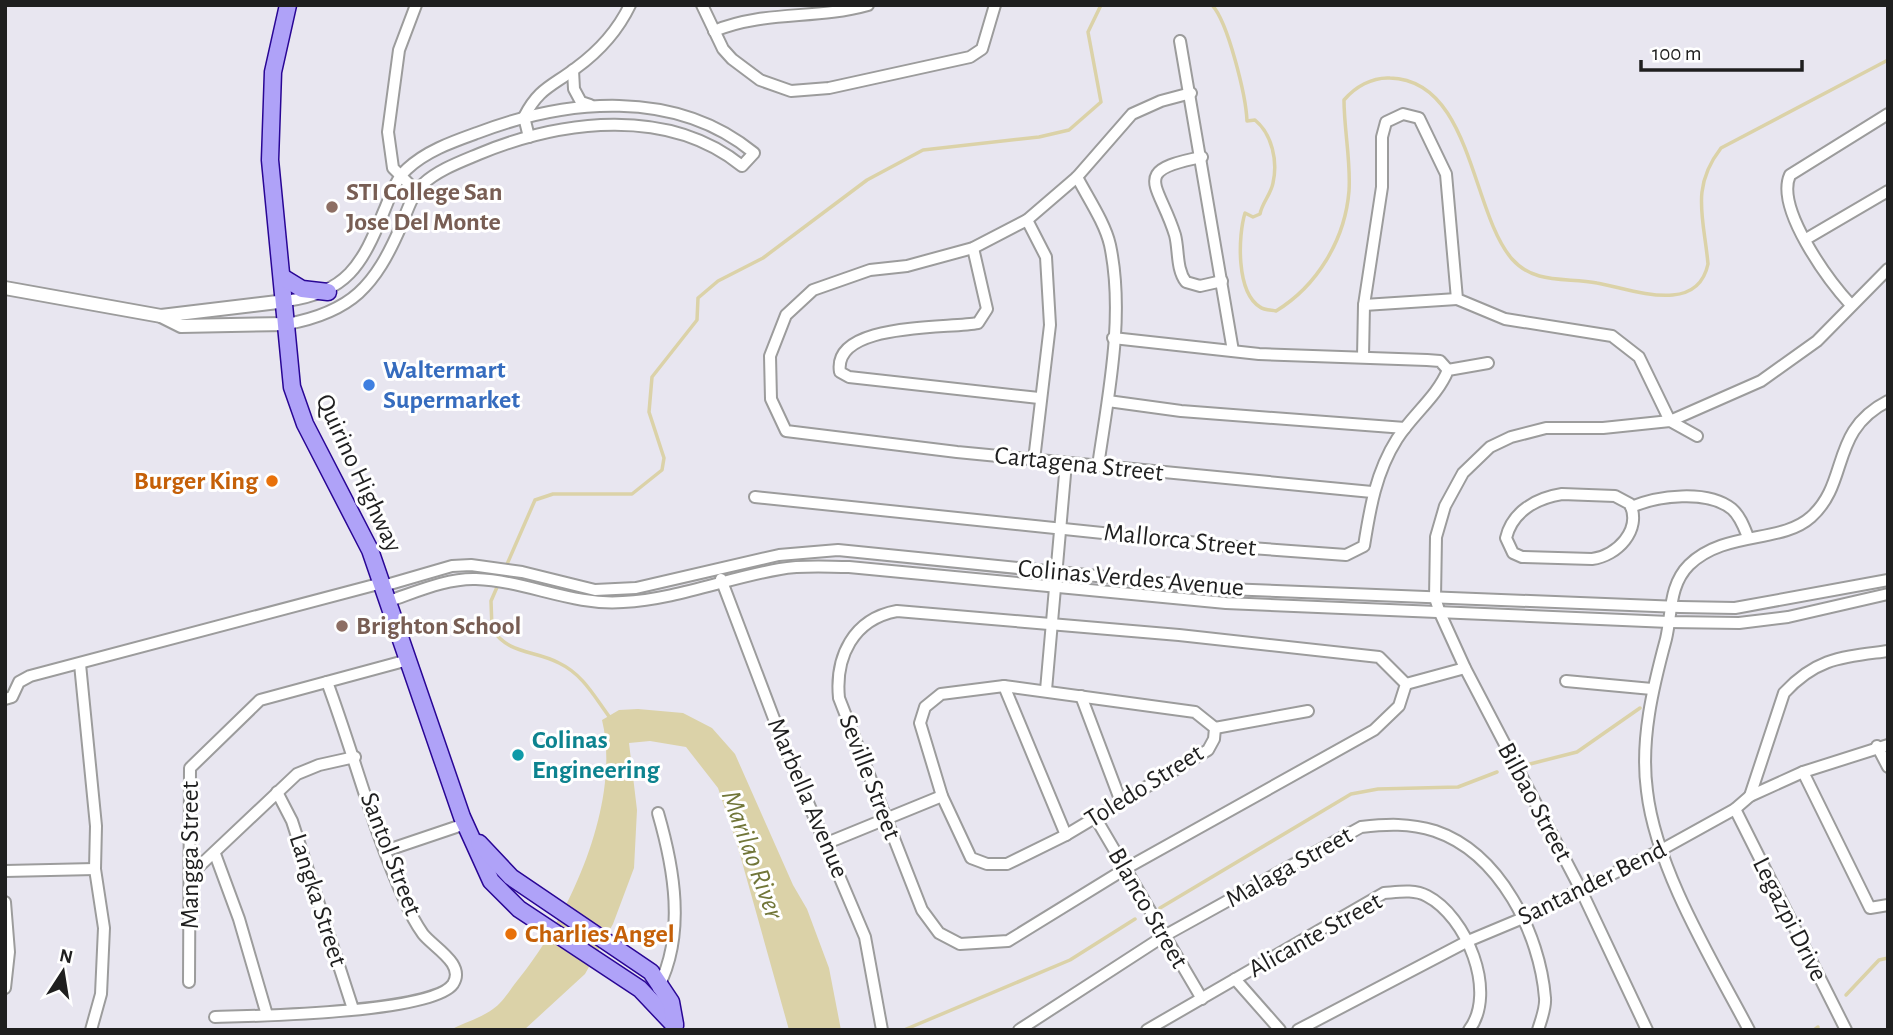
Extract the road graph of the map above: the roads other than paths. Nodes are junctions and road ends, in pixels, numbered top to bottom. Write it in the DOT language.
graph roads {
  1 [pos="288,5"];
  2 [pos="416,5"];
  3 [pos="630,5"];
  4 [pos="702,5"];
  5 [pos="867,5"];
  6 [pos="995,5"];
  7 [pos="714,31"];
  8 [pos="1181,41"];
  9 [pos="573,70"];
  10 [pos="1191,93"];
  11 [pos="593,106"];
  12 [pos="1888,114"];
  13 [pos="524,117"];
  14 [pos="528,137"];
  15 [pos="1202,157"];
  16 [pos="401,175"];
  17 [pos="1077,177"];
  18 [pos="1888,191"];
  19 [pos="417,192"];
  20 [pos="1027,220"];
  21 [pos="1806,239"];
  22 [pos="973,248"];
  23 [pos="1888,270"];
  24 [pos="284,278"];
  25 [pos="1222,281"];
  26 [pos="5,288"];
  27 [pos="328,292"];
  28 [pos="1457,299"];
  29 [pos="286,301"];
  30 [pos="1364,305"];
  31 [pos="1851,305"];
  32 [pos="161,316"];
  33 [pos="287,324"];
  34 [pos="1113,338"];
  35 [pos="1233,351"];
  36 [pos="1363,357"];
  37 [pos="1488,363"];
  38 [pos="1448,370"];
  39 [pos="1039,398"];
  40 [pos="1108,401"];
  41 [pos="1888,401"];
  42 [pos="1670,421"];
  43 [pos="1405,428"];
  44 [pos="1697,436"];
  45 [pos="1034,460"];
  46 [pos="1066,463"];
  47 [pos="1098,466"];
  48 [pos="1372,492"];
  49 [pos="755,497"];
  50 [pos="1631,507"];
  51 [pos="1060,528"];
  52 [pos="1748,537"];
  53 [pos="486,566"];
  54 [pos="718,570"];
  55 [pos="1055,572"];
  56 [pos="528,573"];
  57 [pos="484,580"];
  58 [pos="1888,580"];
  59 [pos="723,583"];
  60 [pos="526,586"];
  61 [pos="653,586"];
  62 [pos="1054,587"];
  63 [pos="384,590"];
  64 [pos="1888,594"];
  65 [pos="1435,598"];
  66 [pos="656,599"];
  67 [pos="1670,606"];
  68 [pos="1440,613"];
  69 [pos="1669,622"];
  70 [pos="1053,624"];
  71 [pos="1888,652"];
  72 [pos="408,660"];
  73 [pos="80,664"];
  74 [pos="1465,668"];
  75 [pos="1566,681"];
  76 [pos="327,682"];
  77 [pos="1406,684"];
  78 [pos="1004,686"];
  79 [pos="1652,689"];
  80 [pos="1046,690"];
  81 [pos="1081,696"];
  82 [pos="5,699"];
  83 [pos="1308,711"];
  84 [pos="1214,728"];
  85 [pos="1882,745"];
  86 [pos="355,757"];
  87 [pos="1888,767"];
  88 [pos="1803,772"];
  89 [pos="277,792"];
  90 [pos="942,796"];
  91 [pos="1750,796"];
  92 [pos="1121,802"];
  93 [pos="1735,809"];
  94 [pos="658,813"];
  95 [pos="1095,817"];
  96 [pos="886,819"];
  97 [pos="465,824"];
  98 [pos="1066,835"];
  99 [pos="827,843"];
  100 [pos="1661,850"];
  101 [pos="385,851"];
  102 [pos="215,854"];
  103 [pos="95,869"];
  104 [pos="1125,869"];
  105 [pos="5,871"];
  106 [pos="190,875"];
  107 [pos="1580,888"];
  108 [pos="5,902"];
  109 [pos="1888,905"];
  110 [pos="1523,918"];
  111 [pos="1164,936"];
  112 [pos="1468,941"];
  113 [pos="1235,979"];
  114 [pos="188,982"];
  115 [pos="660,983"];
  116 [pos="5,988"];
  117 [pos="652,999"];
  118 [pos="1202,999"];
  119 [pos="353,1009"];
  120 [pos="268,1015"];
  121 [pos="215,1017"];
  122 [pos="1165,1020"];
  123 [pos="675,1028"];
  124 [pos="91,1030"];
  125 [pos="883,1030"];
  126 [pos="1019,1030"];
  127 [pos="1146,1030"];
  128 [pos="1174,1030"];
  129 [pos="1280,1030"];
  130 [pos="1298,1030"];
  131 [pos="1469,1030"];
  132 [pos="1538,1030"];
  133 [pos="1647,1030"];
  134 [pos="1749,1030"];
  135 [pos="1846,1030"];
  1 -- 24 [label="main road, Quirino Highway"];
  2 -- 16 [label="street"];
  3 -- 9 [label="street"];
  4 -- 7 [label="street"];
  5 -- 7 [label="street"];
  6 -- 7 [label="street"];
  8 -- 10 [label="street"];
  9 -- 11 [label="street"];
  9 -- 13 [label="street"];
  10 -- 15 [label="street"];
  10 -- 17 [label="street"];
  11 -- 13 [label="street"];
  11 -- 14 [label="street"];
  12 -- 21 [label="street"];
  13 -- 14 [label="street"];
  13 -- 16 [label="street"];
  14 -- 19 [label="street"];
  15 -- 25 [label="street"];
  15 -- 25 [label="street"];
  16 -- 19 [label="street"];
  16 -- 27 [label="street"];
  17 -- 20 [label="street"];
  17 -- 34 [label="street"];
  18 -- 21 [label="street"];
  19 -- 33 [label="street"];
  20 -- 22 [label="street"];
  20 -- 39 [label="street"];
  21 -- 31 [label="street"];
  22 -- 39 [label="street"];
  22 -- 45 [label="street, Cartagena Street"];
  23 -- 31 [label="street, Bilbao Street"];
  24 -- 27 [label="main road"];
  24 -- 29 [label="main road, Quirino Highway"];
  25 -- 35 [label="street"];
  26 -- 32 [label="street"];
  27 -- 29 [label="street"];
  28 -- 30 [label="street"];
  28 -- 30 [label="street"];
  28 -- 42 [label="street"];
  29 -- 32 [label="street"];
  29 -- 33 [label="main road, Quirino Highway"];
  30 -- 36 [label="street"];
  31 -- 42 [label="street, Bilbao Street"];
  32 -- 33 [label="street"];
  33 -- 63 [label="main road, Quirino Highway"];
  34 -- 35 [label="street"];
  34 -- 40 [label="street"];
  35 -- 36 [label="street"];
  36 -- 38 [label="street"];
  37 -- 38 [label="street"];
  38 -- 43 [label="street, Mallorca Street"];
  39 -- 45 [label="street"];
  40 -- 43 [label="street"];
  40 -- 47 [label="street"];
  41 -- 52 [label="street"];
  42 -- 44 [label="street"];
  42 -- 65 [label="street, Bilbao Street"];
  43 -- 48 [label="street, Mallorca Street"];
  45 -- 46 [label="street, Cartagena Street"];
  46 -- 47 [label="street, Cartagena Street"];
  46 -- 51 [label="street"];
  47 -- 48 [label="street, Cartagena Street"];
  48 -- 51 [label="street, Mallorca Street"];
  49 -- 51 [label="street, Mallorca Street"];
  50 -- 50 [label="street"];
  50 -- 52 [label="street"];
  51 -- 55 [label="street"];
  52 -- 67 [label="street"];
  53 -- 56 [label="street, Colinas Verdes Avenue"];
  53 -- 57 [label="street"];
  53 -- 63 [label="street, Colinas Verdes Avenue"];
  54 -- 55 [label="street, Colinas Verdes Avenue"];
  54 -- 59 [label="street, Marbella Avenue"];
  54 -- 61 [label="street, Colinas Verdes Avenue"];
  55 -- 62 [label="street"];
  55 -- 65 [label="street, Colinas Verdes Avenue"];
  56 -- 60 [label="street"];
  56 -- 61 [label="street, Colinas Verdes Avenue"];
  57 -- 60 [label="street, Colinas Verdes Avenue"];
  57 -- 63 [label="street, Colinas Verdes Avenue"];
  58 -- 67 [label="street, Colinas Verdes Avenue"];
  59 -- 62 [label="street, Colinas Verdes Avenue"];
  59 -- 66 [label="street, Colinas Verdes Avenue"];
  59 -- 99 [label="street, Marbella Avenue"];
  60 -- 66 [label="street, Colinas Verdes Avenue"];
  61 -- 66 [label="street"];
  62 -- 68 [label="street, Colinas Verdes Avenue"];
  62 -- 70 [label="street"];
  63 -- 72 [label="main road, Quirino Highway"];
  63 -- 73 [label="street"];
  64 -- 69 [label="street, Colinas Verdes Avenue"];
  65 -- 67 [label="street, Colinas Verdes Avenue"];
  65 -- 68 [label="street, Bilbao Street"];
  67 -- 69 [label="street"];
  68 -- 69 [label="street, Colinas Verdes Avenue"];
  68 -- 74 [label="street, Bilbao Street"];
  69 -- 79 [label="street"];
  70 -- 77 [label="street, Seville Street"];
  70 -- 80 [label="street"];
  70 -- 96 [label="street, Seville Street"];
  71 -- 91 [label="street"];
  72 -- 76 [label="street, Mangga Street"];
  72 -- 97 [label="main road, Quirino Highway"];
  73 -- 82 [label="street"];
  73 -- 103 [label="street"];
  74 -- 77 [label="street"];
  74 -- 107 [label="street, Bilbao Street"];
  75 -- 79 [label="street"];
  76 -- 86 [label="street, Santol Street"];
  76 -- 106 [label="street, Mangga Street"];
  77 -- 104 [label="street, Seville Street"];
  78 -- 80 [label="street, Toledo Street"];
  78 -- 90 [label="street, Toledo Street"];
  78 -- 98 [label="street"];
  79 -- 100 [label="street"];
  80 -- 81 [label="street, Toledo Street"];
  81 -- 84 [label="street, Toledo Street"];
  81 -- 92 [label="street"];
  83 -- 84 [label="street"];
  84 -- 92 [label="street, Toledo Street"];
  85 -- 87 [label="street"];
  85 -- 88 [label="street, Santander Bend"];
  86 -- 89 [label="street"];
  86 -- 101 [label="street, Santol Street"];
  88 -- 91 [label="street, Santander Bend"];
  88 -- 109 [label="street"];
  89 -- 102 [label="street"];
  89 -- 119 [label="street, Langka Street"];
  90 -- 96 [label="street"];
  90 -- 98 [label="street, Toledo Street"];
  91 -- 93 [label="street, Santander Bend"];
  92 -- 95 [label="street, Toledo Street"];
  93 -- 100 [label="street, Santander Bend"];
  93 -- 135 [label="street, Legazpi Drive"];
  94 -- 115 [label="street"];
  95 -- 98 [label="street, Toledo Street"];
  95 -- 104 [label="street, Blanco Street"];
  96 -- 99 [label="street"];
  96 -- 104 [label="street, Seville Street"];
  97 -- 101 [label="street"];
  97 -- 115 [label="main road, Quirino Highway"];
  97 -- 117 [label="main road, Quirino Highway"];
  99 -- 125 [label="street, Marbella Avenue"];
  100 -- 107 [label="street, Santander Bend"];
  100 -- 134 [label="street"];
  101 -- 119 [label="street, Santol Street"];
  102 -- 106 [label="street"];
  102 -- 120 [label="street"];
  103 -- 105 [label="street"];
  103 -- 124 [label="street"];
  104 -- 111 [label="street, Blanco Street"];
  106 -- 114 [label="street, Mangga Street"];
  107 -- 110 [label="street, Santander Bend"];
  107 -- 133 [label="street, Bilbao Street"];
  108 -- 116 [label="street"];
  110 -- 111 [label="street, Malaga Street"];
  110 -- 112 [label="street, Santander Bend"];
  110 -- 132 [label="street, Malaga Street"];
  111 -- 118 [label="street, Blanco Street"];
  111 -- 126 [label="street, Malaga Street"];
  112 -- 113 [label="street, Alicante Street"];
  112 -- 130 [label="street, Santander Bend"];
  112 -- 131 [label="street, Alicante Street"];
  113 -- 118 [label="street, Alicante Street"];
  113 -- 129 [label="street"];
  115 -- 117 [label="street"];
  115 -- 123 [label="main road, Quirino Highway"];
  117 -- 123 [label="main road, Quirino Highway"];
  118 -- 122 [label="street, Alicante Street"];
  119 -- 120 [label="street, Santol Street"];
  120 -- 121 [label="street, Santol Street"];
  122 -- 127 [label="street, Alicante Street"];
  122 -- 128 [label="street"];
}
